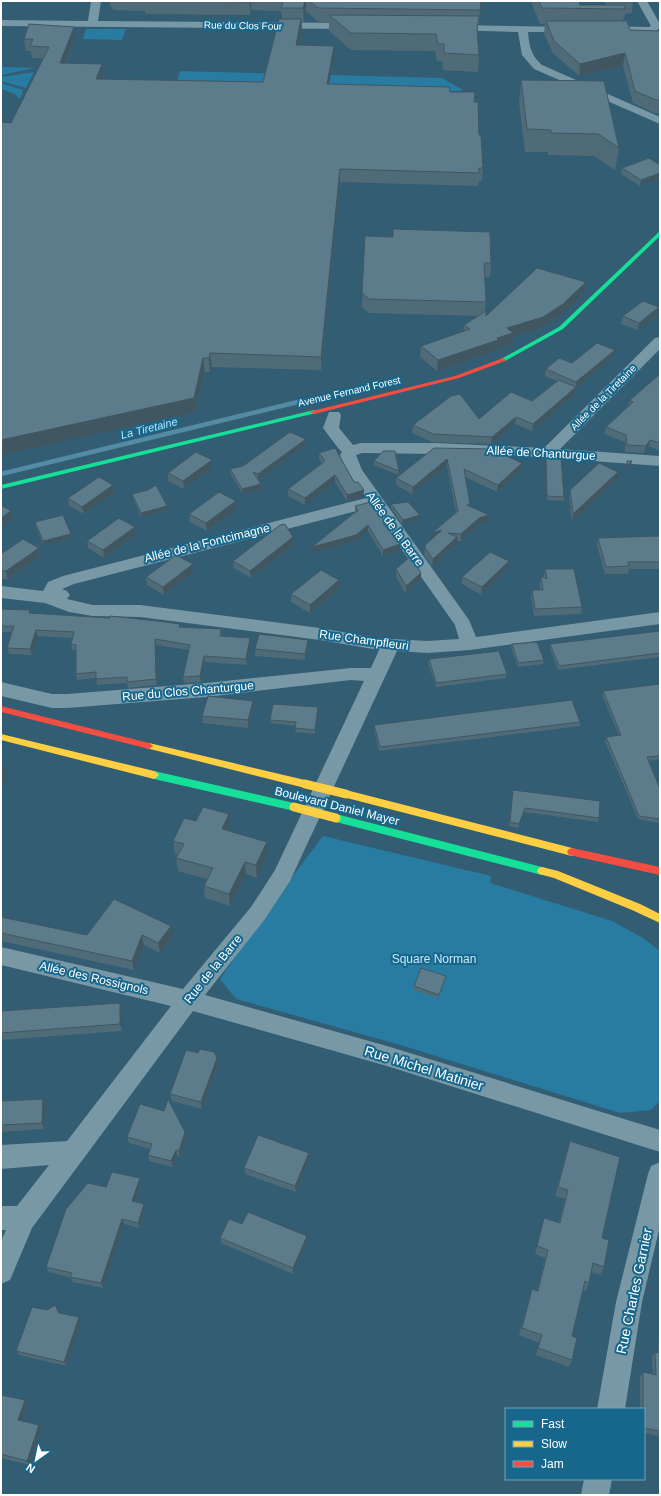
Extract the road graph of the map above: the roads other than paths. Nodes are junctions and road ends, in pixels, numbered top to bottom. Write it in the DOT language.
graph roads {
  1 [pos="96,1"];
  2 [pos="642,1"];
  3 [pos="1,23"];
  4 [pos="92,24"];
  5 [pos="364,27"];
  6 [pos="443,28"];
  7 [pos="523,29"];
  8 [pos="581,29"];
  9 [pos="597,29"];
  10 [pos="660,121"];
  11 [pos="660,233"];
  12 [pos="572,332"];
  13 [pos="660,341"];
  14 [pos="548,346"];
  15 [pos="517,363"];
  16 [pos="334,415"];
  17 [pos="351,452"];
  18 [pos="547,453"];
  19 [pos="660,461"];
  20 [pos="1,487"];
  21 [pos="1,496"];
  22 [pos="375,500"];
  23 [pos="1,592"];
  24 [pos="49,598"];
  25 [pos="660,618"];
  26 [pos="470,644"];
  27 [pos="390,645"];
  28 [pos="376,675"];
  29 [pos="1,689"];
  30 [pos="1,709"];
  31 [pos="1,738"];
  32 [pos="660,871"];
  33 [pos="660,919"];
  34 [pos="1,956"];
  35 [pos="188,1000"];
  36 [pos="660,1141"];
  37 [pos="72,1152"];
  38 [pos="1,1157"];
  39 [pos="660,1174"];
  40 [pos="12,1219"];
  41 [pos="1,1271"];
  42 [pos="611,1408"];
  43 [pos="598,1480"];
  44 [pos="595,1495"];
  1 -- 4 [label="street"];
  2 -- 9 [label="street"];
  3 -- 4 [label="street, Rue du Clos Four"];
  4 -- 5 [label="street, Rue du Clos Four"];
  6 -- 7 [label="street"];
  7 -- 8 [label="street"];
  7 -- 10 [label="street"];
  11 -- 20 [label="main road, Avenue Fernand Forest"];
  12 -- 14 [label="main road"];
  13 -- 18 [label="street, Allée de la Tiretaine"];
  15 -- 16 [label="main road, Avenue Fernand Forest"];
  16 -- 17 [label="street"];
  16 -- 21 [label="main road, Avenue Fernand Forest"];
  17 -- 18 [label="street, Allée de Chanturgue"];
  17 -- 22 [label="street, Allée de la Barre"];
  18 -- 19 [label="street, Allée de Chanturgue"];
  22 -- 24 [label="street, Allée de la Fontcimagne"];
  22 -- 26 [label="street, Allée de la Barre"];
  23 -- 24 [label="street, Rue Champfleuri"];
  24 -- 27 [label="street, Rue Champfleuri"];
  25 -- 26 [label="street, Rue Champfleuri"];
  26 -- 27 [label="street, Rue Champfleuri"];
  27 -- 28 [label="street, Rue de la Barre"];
  28 -- 29 [label="street, Rue du Clos Chanturgue"];
  28 -- 35 [label="street, Rue de la Barre"];
  30 -- 32 [label="main road, Boulevard Daniel Mayer, bridge"];
  31 -- 33 [label="main road, Boulevard Daniel Mayer, bridge"];
  34 -- 35 [label="street, Allée des Rossignols"];
  35 -- 36 [label="street, Rue Michel Matinier"];
  35 -- 37 [label="street, Rue de la Barre"];
  37 -- 38 [label="street"];
  37 -- 40 [label="street, Rue de la Barre"];
  39 -- 42 [label="street, Rue Charles Garnier"];
  40 -- 41 [label="street, Rue de la Barre"];
  43 -- 44 [label="street"];
}
